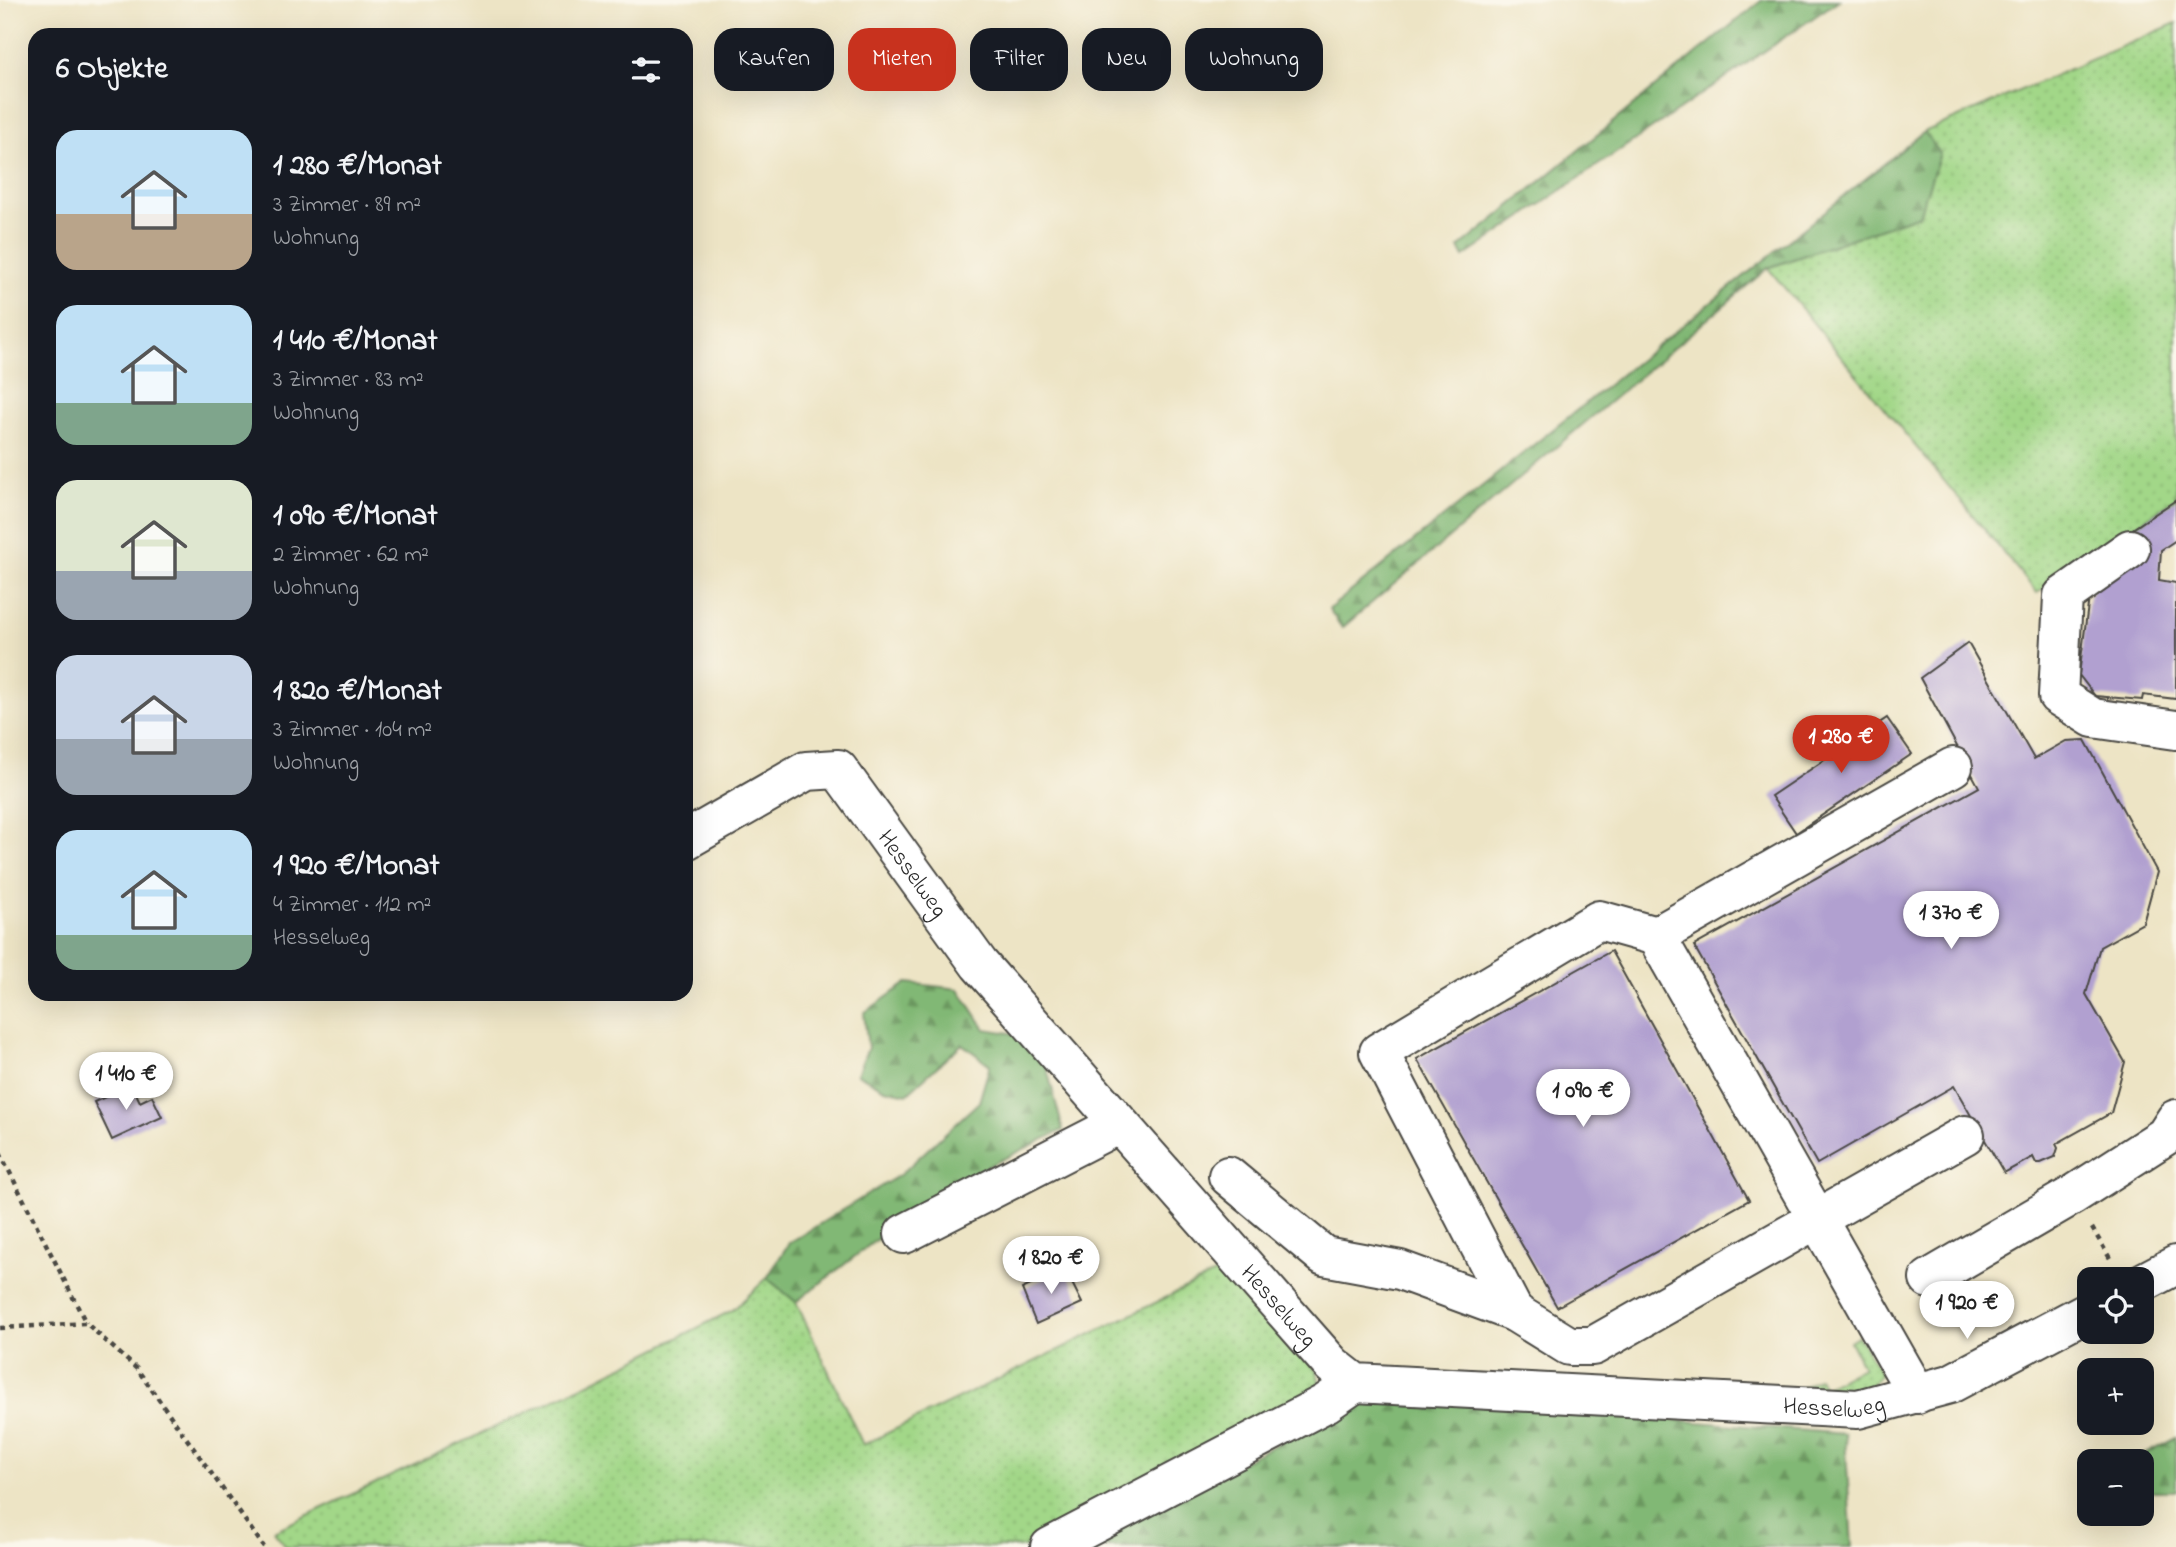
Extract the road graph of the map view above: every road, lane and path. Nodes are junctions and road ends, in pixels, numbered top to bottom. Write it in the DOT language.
graph roads {
  1 [pos="2130,549"];
  2 [pos="2176,730"];
  3 [pos="1953,767"];
  4 [pos="693,836"];
  5 [pos="1656,936"];
  6 [pos="2176,1119"];
  7 [pos="1119,1124"];
  8 [pos="1965,1135"];
  9 [pos="0,1153"];
  10 [pos="1228,1176"];
  11 [pos="1818,1218"];
  12 [pos="904,1234"];
  13 [pos="2176,1265"];
  14 [pos="2154,1277"];
  15 [pos="1929,1279"];
  16 [pos="1514,1312"];
  17 [pos="2077,1317"];
  18 [pos="86,1323"];
  19 [pos="0,1328"];
  20 [pos="1355,1383"];
  21 [pos="1917,1394"];
  22 [pos="264,1547"];
  23 [pos="1050,1547"];
  1 -- 2 [label="street"];
  3 -- 5 [label="street"];
  4 -- 7 [label="street, Hesselweg"];
  5 -- 11 [label="street"];
  5 -- 16 [label="street"];
  6 -- 15 [label="street"];
  7 -- 12 [label="street"];
  7 -- 20 [label="street, Hesselweg"];
  8 -- 11 [label="street"];
  9 -- 18 [label="path"];
  10 -- 16 [label="street"];
  11 -- 16 [label="street"];
  11 -- 21 [label="street"];
  13 -- 14 [label="street"];
  17 -- 21 [label="street, Hesselweg"];
  18 -- 19 [label="path"];
  18 -- 22 [label="path"];
  20 -- 21 [label="street, Hesselweg"];
  20 -- 23 [label="street"];
}
